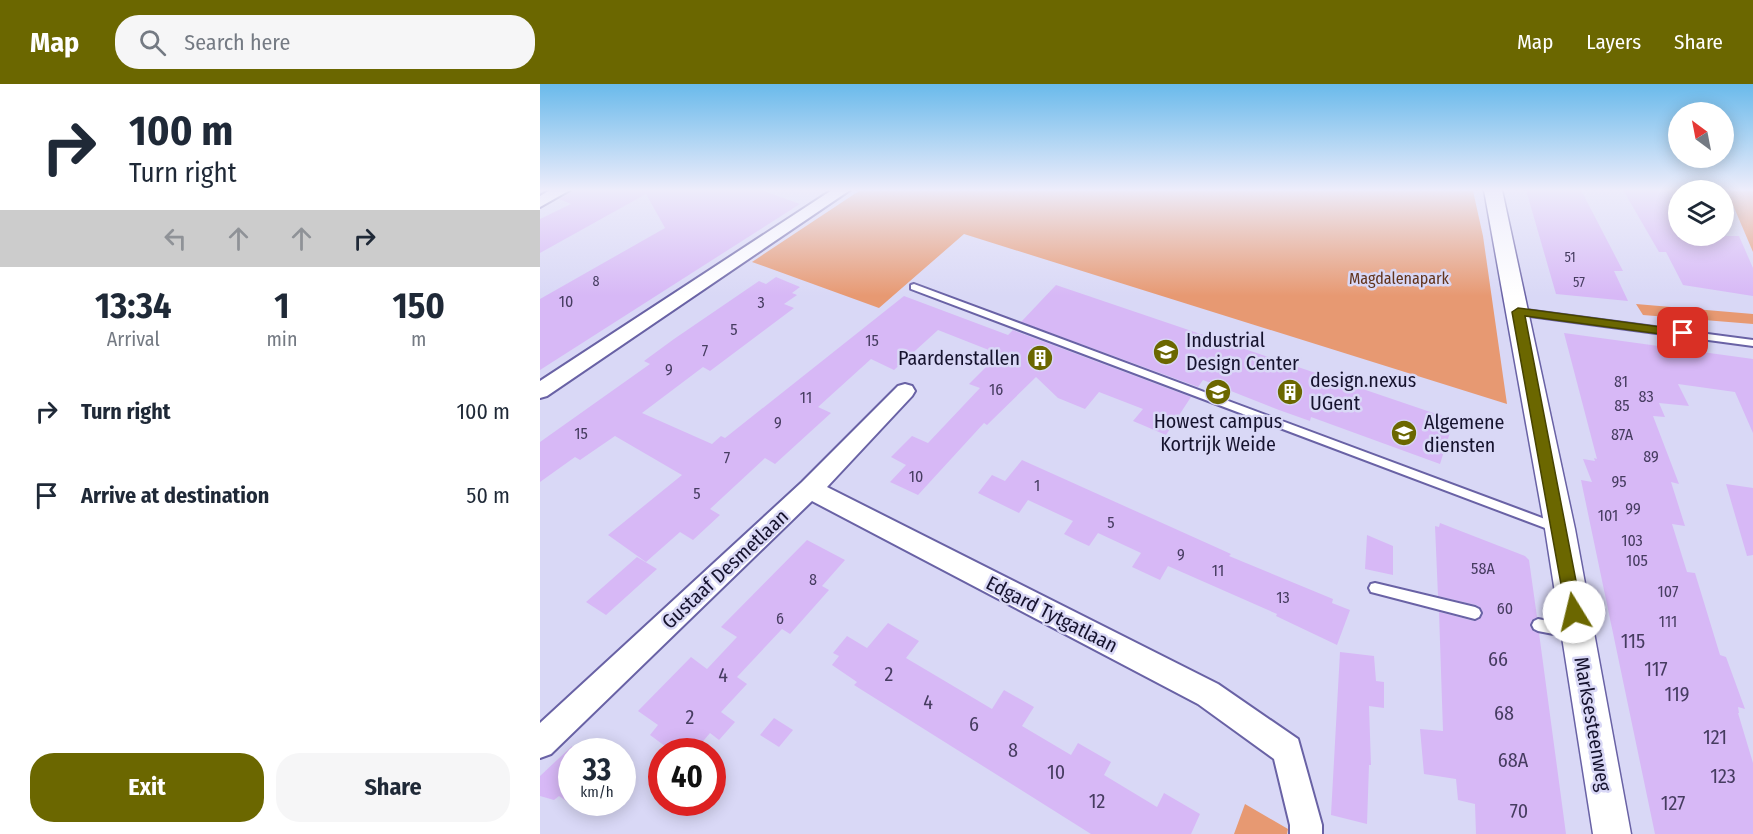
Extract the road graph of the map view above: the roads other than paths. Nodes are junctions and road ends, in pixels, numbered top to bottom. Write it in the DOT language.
graph roads {
  1 [pos="791,225"];
  2 [pos="1499,225"];
  3 [pos="914,287"];
  4 [pos="1518,312"];
  5 [pos="1753,343"];
  6 [pos="540,391"];
  7 [pos="905,391"];
  8 [pos="810,489"];
  9 [pos="1560,529"];
  10 [pos="1375,588"];
  11 [pos="1475,613"];
  12 [pos="1538,625"];
  13 [pos="1578,633"];
  14 [pos="540,743"];
  15 [pos="1306,834"];
  16 [pos="1612,834"];
  1 -- 6 [label="street"];
  2 -- 4 [label="street, Marksesteenweg"];
  3 -- 9 [label="lane"];
  4 -- 5 [label="lane"];
  4 -- 9 [label="street, Marksesteenweg"];
  7 -- 8 [label="street, Gustaaf Desmetlaan"];
  8 -- 14 [label="street, Gustaaf Desmetlaan"];
  8 -- 15 [label="street, Edgard Tytgatlaan"];
  9 -- 13 [label="street, Marksesteenweg"];
  10 -- 11 [label="lane"];
  12 -- 13 [label="lane"];
  13 -- 16 [label="street, Marksesteenweg"];
}
